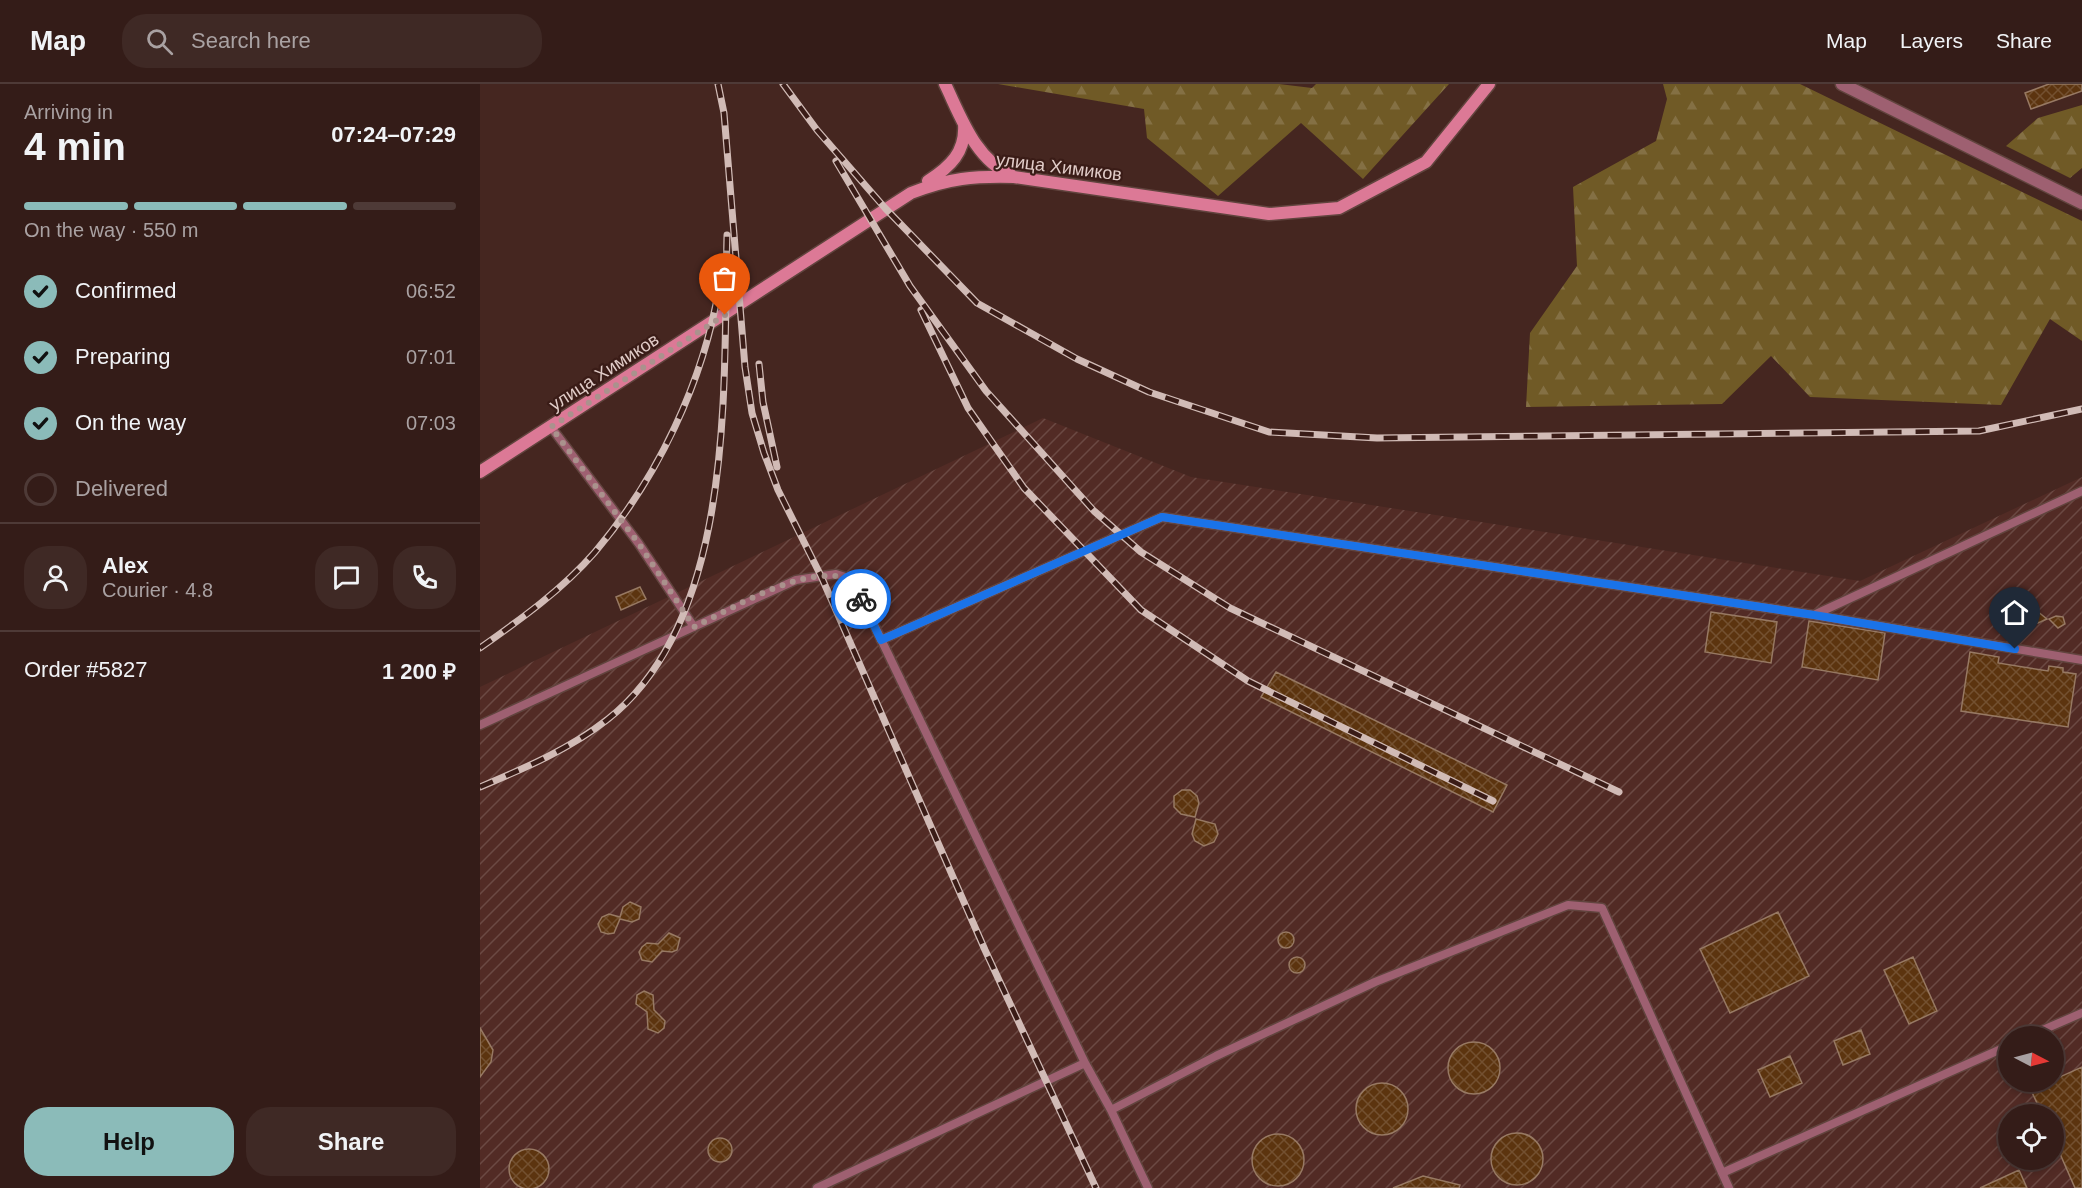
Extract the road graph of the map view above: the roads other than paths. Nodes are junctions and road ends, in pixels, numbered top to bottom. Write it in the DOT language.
graph roads {
  1 [pos="945,84"];
  2 [pos="1489,84"];
  3 [pos="1842,84"];
  4 [pos="964,123"];
  5 [pos="1014,177"];
  6 [pos="911,193"];
  7 [pos="2082,203"];
  8 [pos="551,427"];
  9 [pos="480,472"];
  10 [pos="2082,490"];
  11 [pos="1814,615"];
  12 [pos="694,627"];
  13 [pos="881,640"];
  14 [pos="2082,660"];
  15 [pos="480,725"];
  16 [pos="2082,1013"];
  17 [pos="2052,1026"];
  18 [pos="1998,1050"];
  19 [pos="1086,1063"];
  20 [pos="1111,1110"];
  21 [pos="1722,1173"];
  22 [pos="817,1188"];
  23 [pos="1148,1188"];
  24 [pos="1729,1188"];
  1 -- 4 [label="street"];
  2 -- 5 [label="street, улица Химиков"];
  3 -- 7 [label="street"];
  4 -- 5 [label="street"];
  4 -- 6 [label="street"];
  5 -- 6 [label="street, улица Химиков"];
  6 -- 8 [label="street, улица Химиков"];
  8 -- 9 [label="street, улица Химиков"];
  8 -- 12 [label="lane"];
  10 -- 11 [label="lane"];
  11 -- 13 [label="lane"];
  11 -- 14 [label="lane"];
  12 -- 13 [label="lane"];
  12 -- 15 [label="lane"];
  13 -- 19 [label="lane"];
  16 -- 17 [label="lane"];
  18 -- 21 [label="lane"];
  19 -- 20 [label="lane"];
  19 -- 22 [label="lane"];
  20 -- 21 [label="lane"];
  20 -- 23 [label="lane"];
  21 -- 24 [label="lane"];
}
